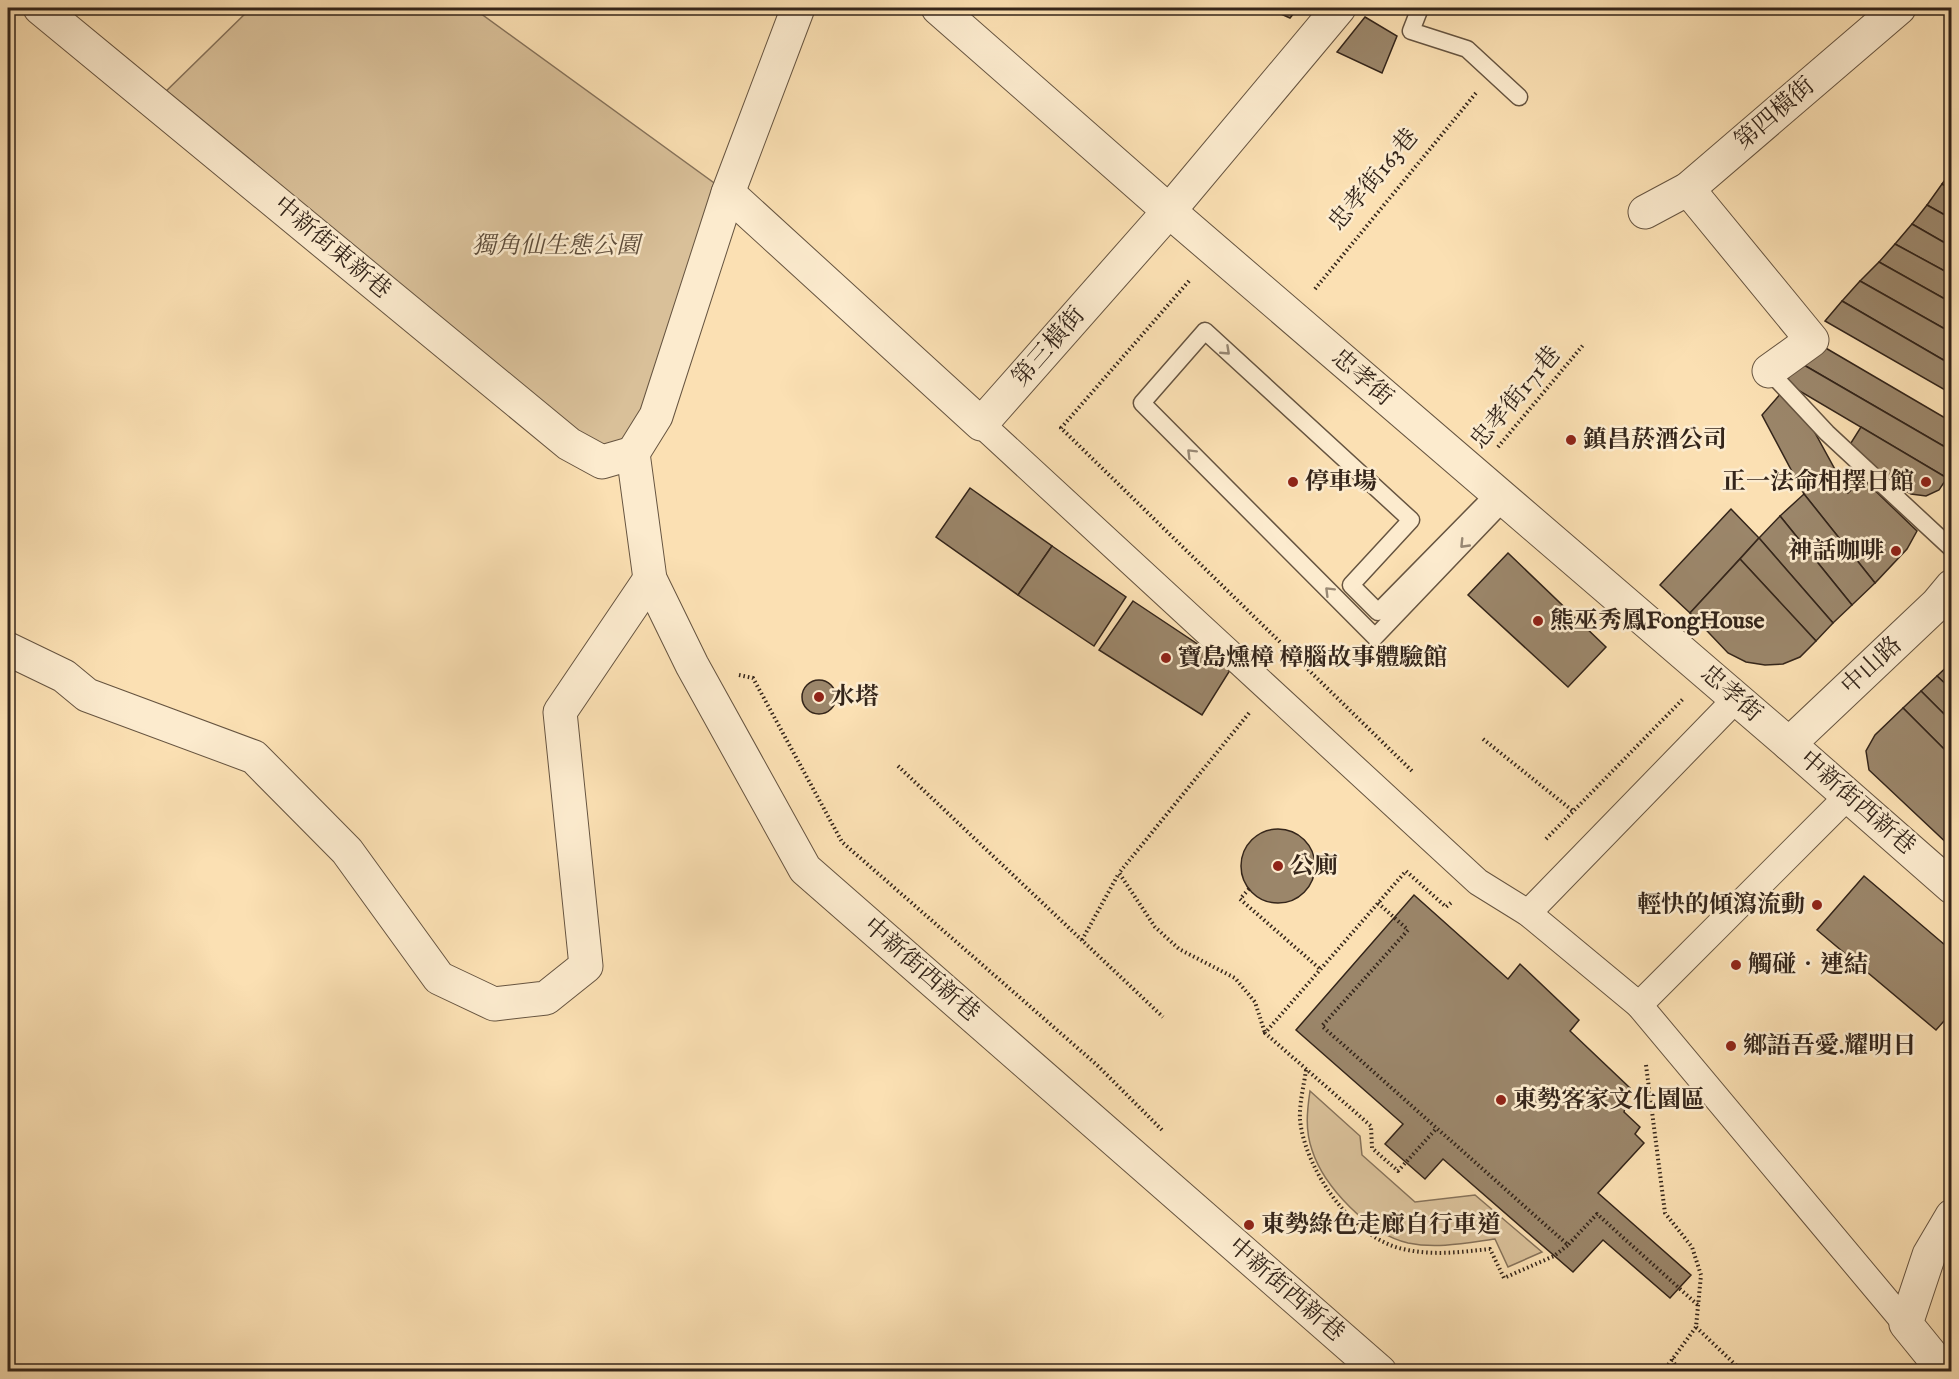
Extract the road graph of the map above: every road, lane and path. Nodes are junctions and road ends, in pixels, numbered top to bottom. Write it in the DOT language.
graph roads {
  1 [pos="40,8"];
  2 [pos="798,8"];
  3 [pos="1339,8"];
  4 [pos="1420,8"];
  5 [pos="1899,8"];
  6 [pos="955,13"];
  7 [pos="1493,73"];
  8 [pos="1519,97"];
  9 [pos="1688,189"];
  10 [pos="728,193"];
  11 [pos="1169,211"];
  12 [pos="1645,212"];
  13 [pos="1189,280"];
  14 [pos="1291,317"];
  15 [pos="1584,344"];
  16 [pos="1770,371"];
  17 [pos="981,424"];
  18 [pos="633,453"];
  19 [pos="1491,490"];
  20 [pos="1952,549"];
  21 [pos="650,579"];
  22 [pos="1952,586"];
  23 [pos="8,649"];
  24 [pos="1707,674"];
  25 [pos="753,678"];
  26 [pos="1269,689"];
  27 [pos="1736,699"];
  28 [pos="1483,739"];
  29 [pos="1789,744"];
  30 [pos="898,766"];
  31 [pos="1412,771"];
  32 [pos="1849,795"];
  33 [pos="1573,811"];
  34 [pos="1546,839"];
  35 [pos="1119,873"];
  36 [pos="1478,882"];
  37 [pos="1952,887"];
  38 [pos="1249,889"];
  39 [pos="1378,903"];
  40 [pos="1528,913"];
  41 [pos="1082,940"];
  42 [pos="1320,969"];
  43 [pos="1638,1005"];
  44 [pos="1162,1017"];
  45 [pos="1265,1033"];
  46 [pos="1646,1063"];
  47 [pos="1306,1069"];
  48 [pos="1435,1130"];
  49 [pos="1164,1132"];
  50 [pos="1952,1216"];
  51 [pos="1568,1245"];
  52 [pos="1699,1306"];
  53 [pos="1906,1324"];
  54 [pos="1696,1327"];
  55 [pos="1672,1359"];
  56 [pos="1374,1370"];
  57 [pos="1663,1371"];
  58 [pos="1679,1371"];
  59 [pos="1743,1371"];
  60 [pos="1945,1371"];
  1 -- 18 [label="street, 中新街東新巷"];
  2 -- 10 [label="street"];
  3 -- 11 [label="street, 第三橫街"];
  4 -- 7 [label="lane"];
  5 -- 9 [label="street, 第四橫街"];
  6 -- 11 [label="street, 忠孝街"];
  7 -- 8 [label="lane"];
  7 -- 14 [label="path, 忠孝街163巷"];
  9 -- 12 [label="street, 第四橫街"];
  9 -- 16 [label="street"];
  10 -- 17 [label="street"];
  10 -- 18 [label="street"];
  11 -- 14 [label="street, 忠孝街"];
  11 -- 17 [label="street, 第三橫街"];
  13 -- 31 [label="path"];
  14 -- 19 [label="street, 忠孝街"];
  15 -- 19 [label="path, 忠孝街171巷"];
  16 -- 20 [label="lane"];
  17 -- 26 [label="street"];
  18 -- 21 [label="street, 中新街西新巷"];
  19 -- 19 [label="lane, one-way"];
  19 -- 24 [label="street, 忠孝街"];
  21 -- 23 [label="street"];
  21 -- 56 [label="street, 中新街西新巷"];
  22 -- 29 [label="street, 中山路"];
  24 -- 27 [label="street, 忠孝街"];
  24 -- 33 [label="path"];
  25 -- 49 [label="path"];
  26 -- 35 [label="path"];
  26 -- 36 [label="street"];
  27 -- 29 [label="street, 忠孝街"];
  27 -- 40 [label="street"];
  28 -- 33 [label="path"];
  29 -- 32 [label="street, 中新街西新巷"];
  30 -- 41 [label="path"];
  32 -- 37 [label="street, 中新街西新巷"];
  32 -- 43 [label="street"];
  33 -- 34 [label="path"];
  35 -- 41 [label="path"];
  35 -- 45 [label="path"];
  36 -- 39 [label="path"];
  36 -- 40 [label="street"];
  38 -- 42 [label="path"];
  39 -- 42 [label="path"];
  39 -- 48 [label="path"];
  40 -- 43 [label="street"];
  41 -- 44 [label="path"];
  42 -- 45 [label="path"];
  43 -- 53 [label="street"];
  45 -- 47 [label="path"];
  46 -- 52 [label="path"];
  47 -- 48 [label="path"];
  47 -- 51 [label="path"];
  48 -- 51 [label="path"];
  50 -- 53 [label="street"];
  51 -- 52 [label="path"];
  52 -- 54 [label="path"];
  53 -- 60 [label="street"];
  54 -- 55 [label="path"];
  54 -- 59 [label="path"];
  55 -- 57 [label="path"];
  55 -- 58 [label="path"];
}
